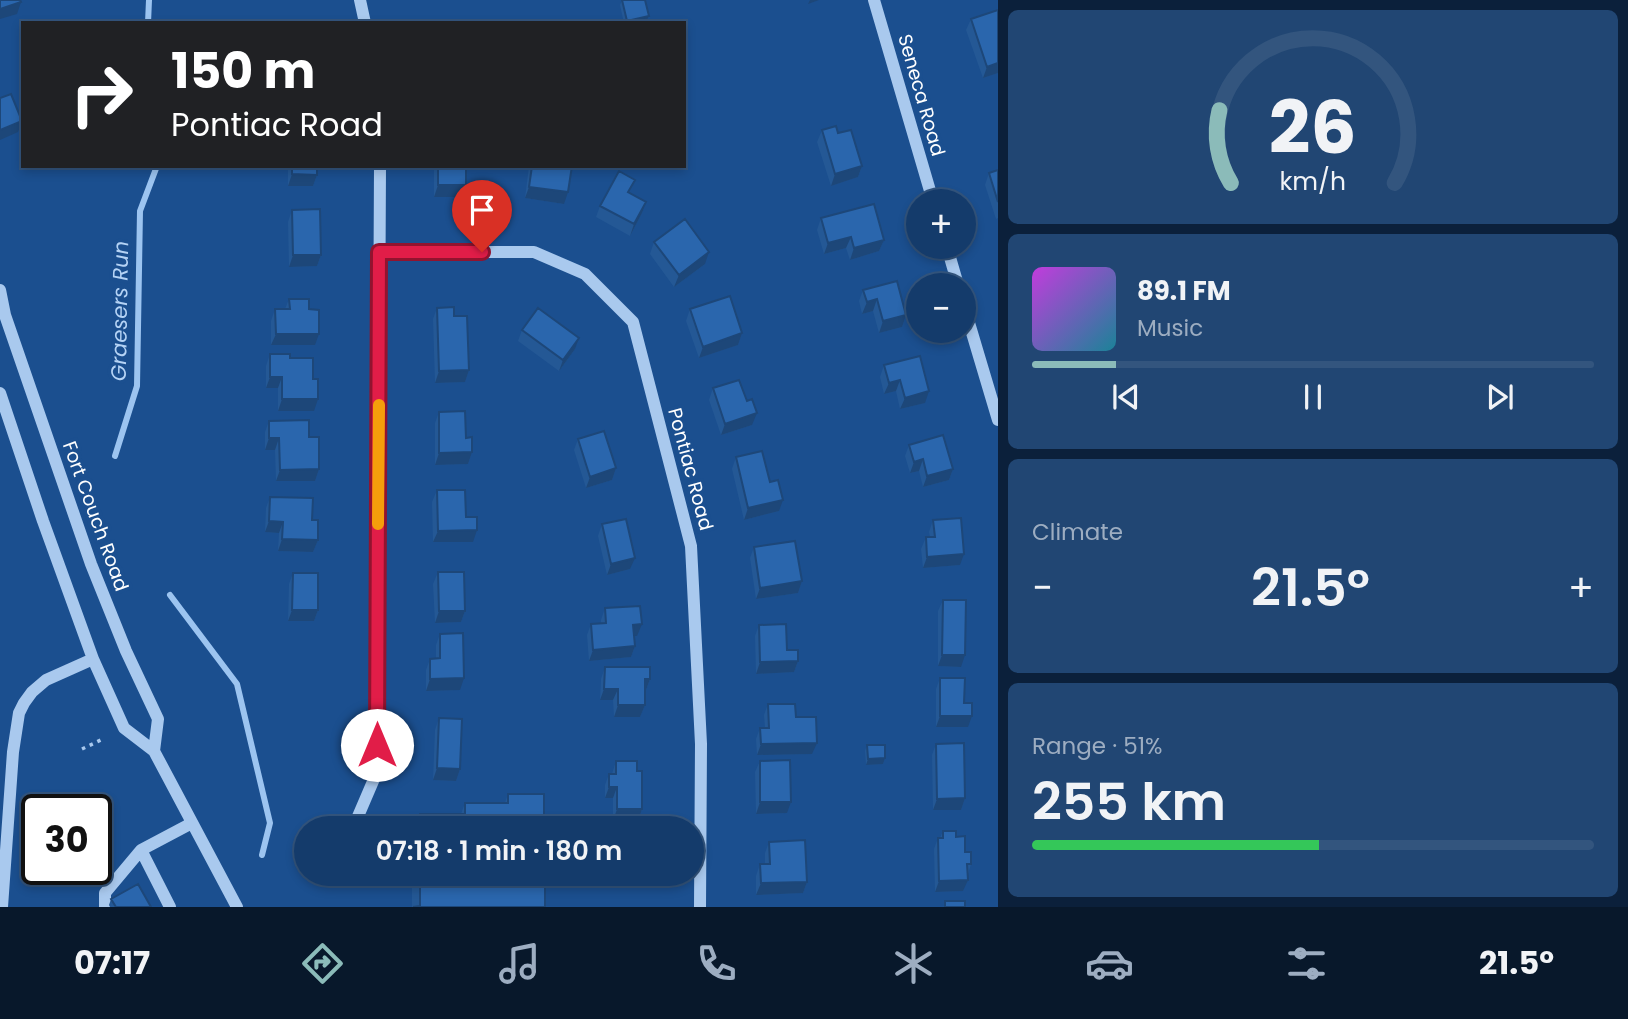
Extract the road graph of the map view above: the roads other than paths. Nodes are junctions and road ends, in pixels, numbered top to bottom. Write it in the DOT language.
graph roads {
  1 [pos="360,0"];
  2 [pos="874,0"];
  3 [pos="365,21"];
  4 [pos="380,168"];
  5 [pos="929,189"];
  6 [pos="379,252"];
  7 [pos="0,290"];
  8 [pos="975,343"];
  9 [pos="0,393"];
  10 [pos="998,420"];
  11 [pos="93,659"];
  12 [pos="154,751"];
  13 [pos="358,816"];
  14 [pos="192,823"];
  15 [pos="141,850"];
  16 [pos="2,907"];
  17 [pos="105,907"];
  18 [pos="170,907"];
  19 [pos="237,907"];
  20 [pos="700,907"];
  1 -- 3 [label="street"];
  2 -- 5 [label="street, Seneca Road"];
  4 -- 6 [label="street"];
  6 -- 13 [label="street"];
  6 -- 20 [label="street, Pontiac Road"];
  7 -- 12 [label="street, Fort Couch Road"];
  8 -- 10 [label="street"];
  9 -- 11 [label="street"];
  11 -- 12 [label="street"];
  11 -- 16 [label="street"];
  12 -- 14 [label="street"];
  14 -- 15 [label="street"];
  14 -- 19 [label="street"];
  15 -- 17 [label="street"];
  15 -- 18 [label="street"];
}
